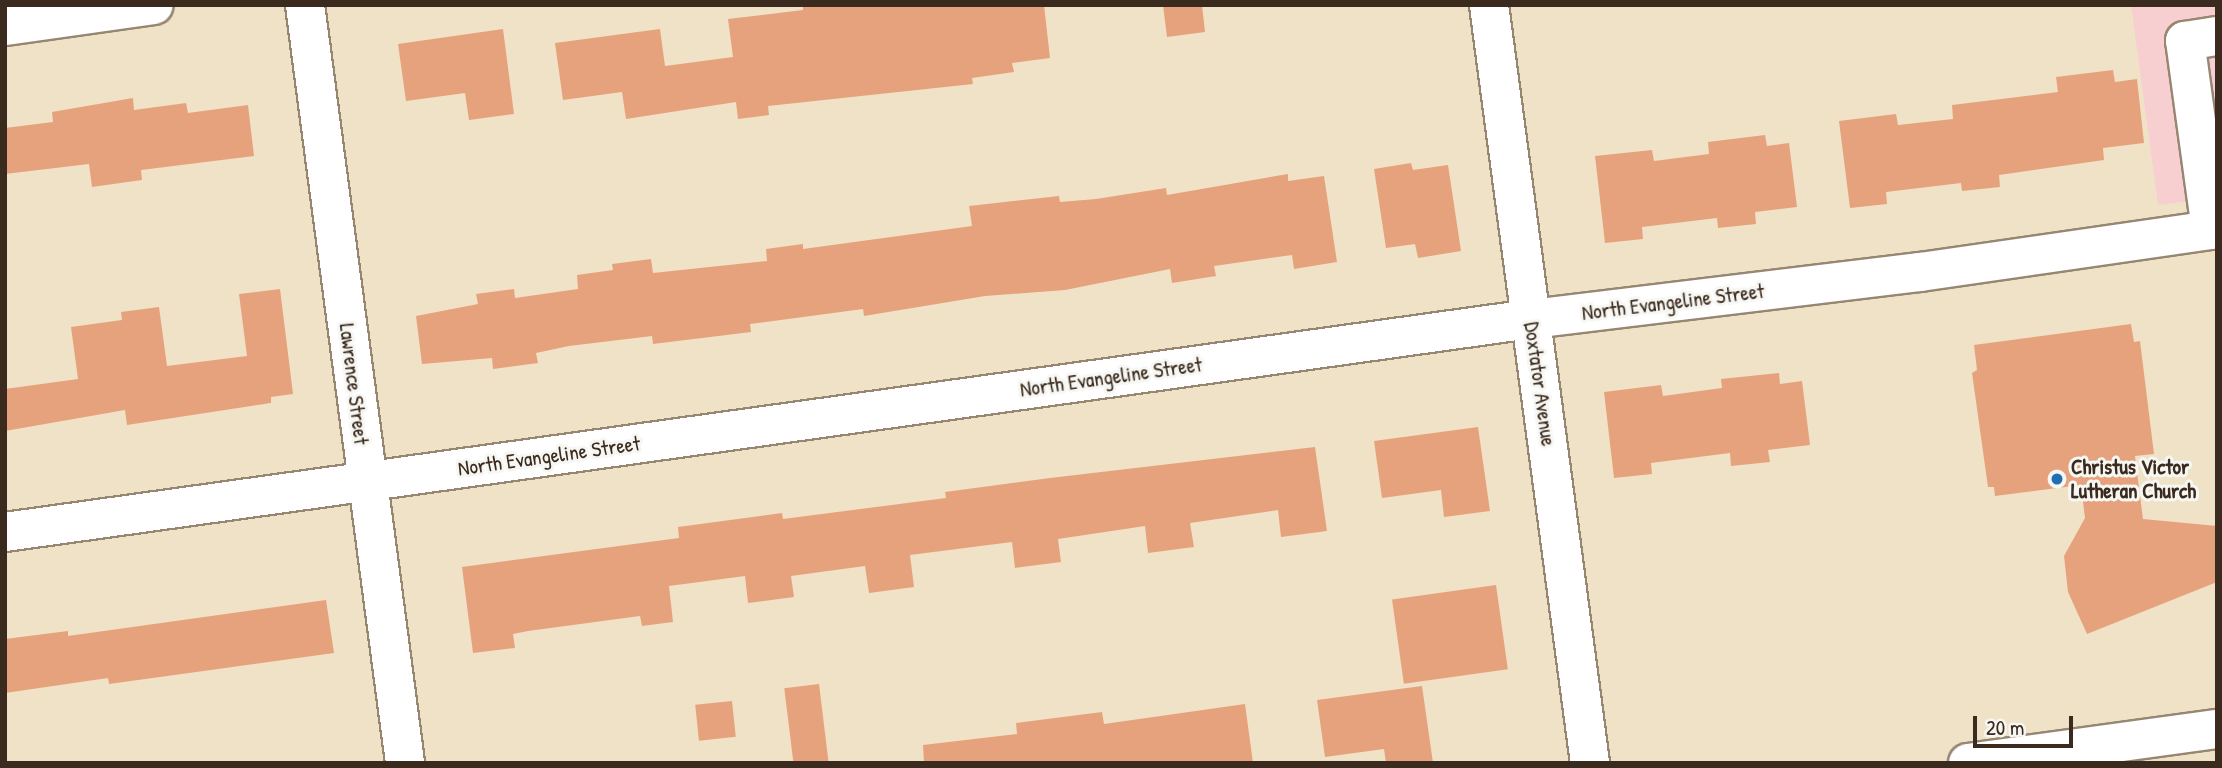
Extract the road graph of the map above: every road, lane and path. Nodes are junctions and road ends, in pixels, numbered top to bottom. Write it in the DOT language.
graph roads {
  1 [pos="154,5"];
  2 [pos="305,5"];
  3 [pos="1489,5"];
  4 [pos="5,26"];
  5 [pos="2208,27"];
  6 [pos="2214,230"];
  7 [pos="1531,319"];
  8 [pos="367,481"];
  9 [pos="5,532"];
  10 [pos="2217,729"];
  11 [pos="405,763"];
  12 [pos="1590,763"];
  13 [pos="1968,763"];
  1 -- 4 [label="street"];
  2 -- 8 [label="street, Lawrence Street"];
  3 -- 7 [label="street, Doxtator Avenue"];
  5 -- 6 [label="street"];
  6 -- 7 [label="street, North Evangeline Street"];
  7 -- 8 [label="street, North Evangeline Street"];
  7 -- 12 [label="street, Doxtator Avenue"];
  8 -- 9 [label="street, North Evangeline Street"];
  8 -- 11 [label="street, Lawrence Street"];
  10 -- 13 [label="street"];
}
